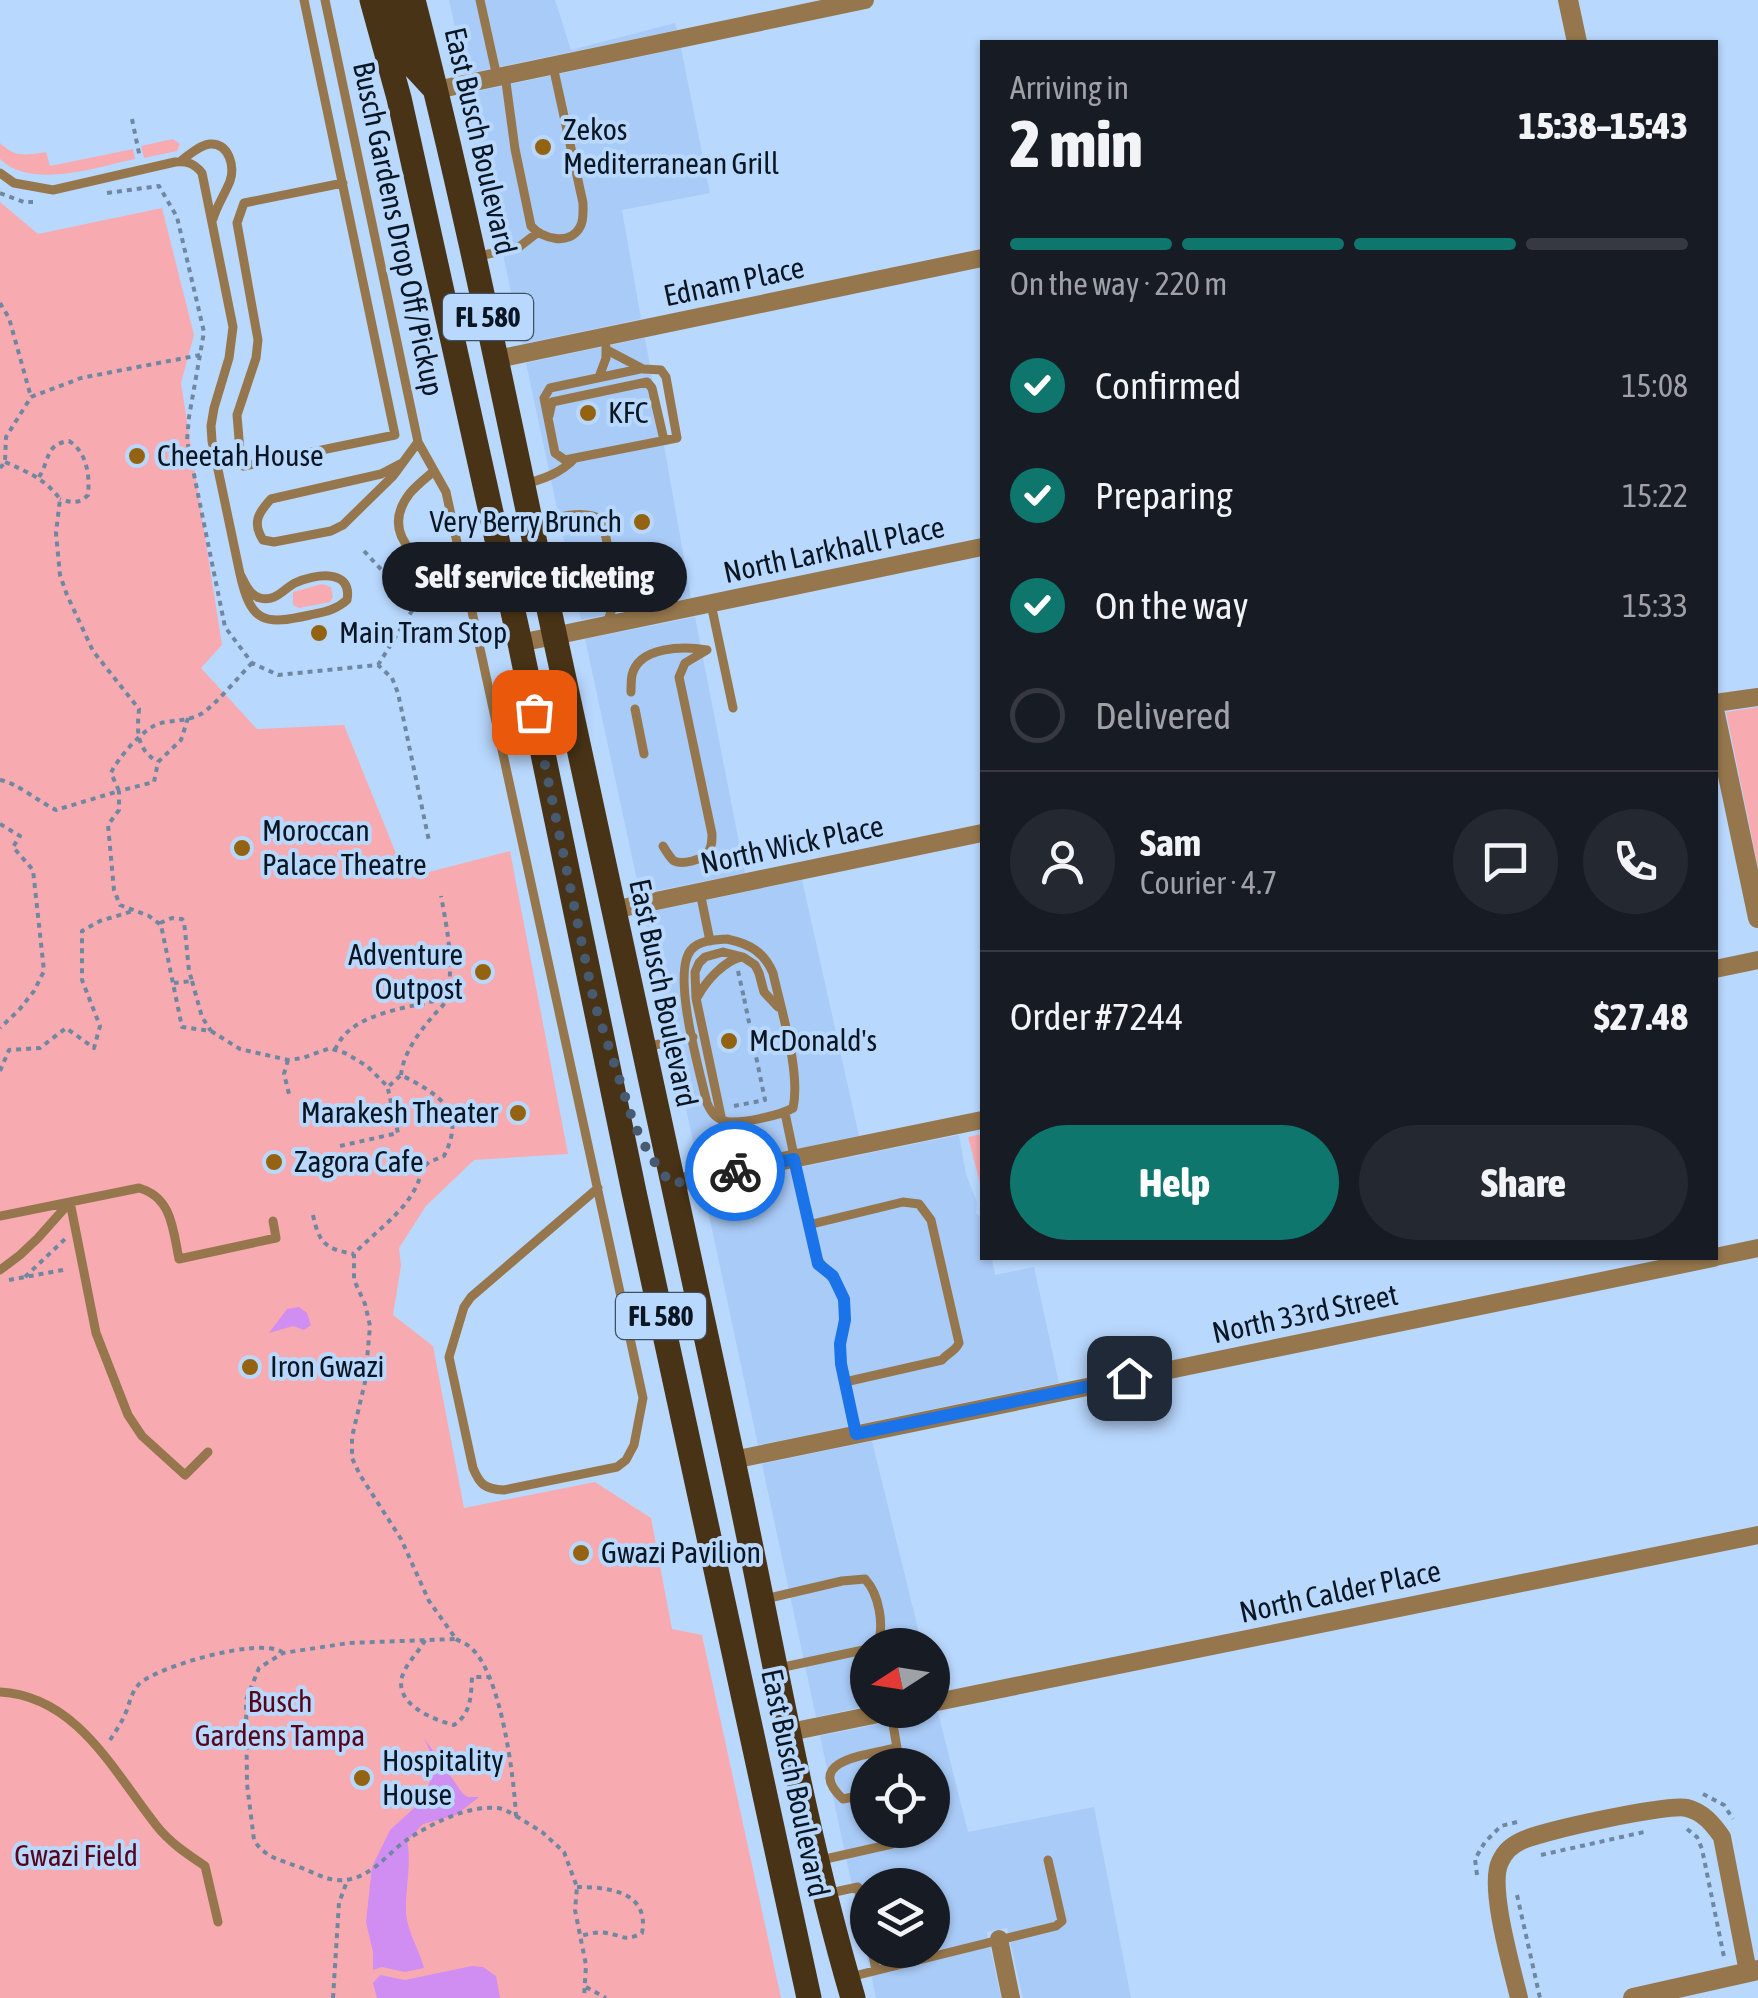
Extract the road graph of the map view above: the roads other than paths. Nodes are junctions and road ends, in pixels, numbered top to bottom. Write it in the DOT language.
graph roads {
  1 [pos="304,0"];
  2 [pos="325,0"];
  3 [pos="372,0"];
  4 [pos="392,0"];
  5 [pos="413,0"];
  6 [pos="480,0"];
  7 [pos="864,0"];
  8 [pos="1568,0"];
  9 [pos="1576,40"];
  10 [pos="553,66"];
  11 [pos="501,76"];
  12 [pos="436,90"];
  13 [pos="411,150"];
  14 [pos="180,162"];
  15 [pos="0,174"];
  16 [pos="343,183"];
  17 [pos="212,221"];
  18 [pos="537,233"];
  19 [pos="474,257"];
  20 [pos="980,258"];
  21 [pos="605,343"];
  22 [pos="497,359"];
  23 [pos="643,368"];
  24 [pos="599,377"];
  25 [pos="549,424"];
  26 [pos="664,440"];
  27 [pos="418,442"];
  28 [pos="575,458"];
  29 [pos="402,464"];
  30 [pos="434,471"];
  31 [pos="523,485"];
  32 [pos="531,523"];
  33 [pos="980,547"];
  34 [pos="240,574"];
  35 [pos="466,587"];
  36 [pos="711,604"];
  37 [pos="606,625"];
  38 [pos="554,636"];
  39 [pos="520,643"];
  40 [pos="720,647"];
  41 [pos="707,650"];
  42 [pos="631,692"];
  43 [pos="1758,697"];
  44 [pos="1718,704"];
  45 [pos="732,708"];
  46 [pos="635,709"];
  47 [pos="1718,728"];
  48 [pos="644,754"];
  49 [pos="980,833"];
  50 [pos="663,846"];
  51 [pos="700,892"];
  52 [pos="612,910"];
  53 [pos="1758,918"];
  54 [pos="710,940"];
  55 [pos="739,958"];
  56 [pos="1758,960"];
  57 [pos="1718,968"];
  58 [pos="697,1001"];
  59 [pos="594,1002"];
  60 [pos="780,1009"];
  61 [pos="693,1037"];
  62 [pos="642,1048"];
  63 [pos="784,1112"];
  64 [pos="980,1120"];
  65 [pos="722,1121"];
  66 [pos="794,1159"];
  67 [pos="671,1184"];
  68 [pos="598,1188"];
  69 [pos="70,1202"];
  70 [pos="0,1216"];
  71 [pos="273,1220"];
  72 [pos="808,1225"];
  73 [pos="1758,1248"];
  74 [pos="1718,1256"];
  75 [pos="1699,1260"];
  76 [pos="0,1270"];
  77 [pos="845,1382"];
  78 [pos="856,1434"];
  79 [pos="208,1452"];
  80 [pos="733,1460"];
  81 [pos="1758,1535"];
  82 [pos="709,1539"];
  83 [pos="762,1600"];
  84 [pos="880,1628"];
  85 [pos="850,1652"];
  86 [pos="776,1668"];
  87 [pos="0,1692"];
  88 [pos="950,1699"];
  89 [pos="850,1719"];
  90 [pos="894,1728"];
  91 [pos="790,1732"];
  92 [pos="896,1748"];
  93 [pos="850,1758"];
  94 [pos="850,1798"];
  95 [pos="874,1848"];
  96 [pos="818,1860"];
  97 [pos="1048,1860"];
  98 [pos="850,1889"];
  99 [pos="825,1894"];
  100 [pos="218,1922"];
  101 [pos="999,1939"];
  102 [pos="876,1970"];
  103 [pos="1753,1971"];
  104 [pos="850,1988"];
  105 [pos="807,1995"];
  106 [pos="1011,1998"];
  107 [pos="1519,1998"];
  108 [pos="1633,1998"];
  1 -- 16 [label="lane"];
  2 -- 27 [label="lane, Busch Gardens Drop Off/Pickup"];
  3 -- 13 [label="main road, East Busch Boulevard / FL 580"];
  4 -- 12 [label="main road"];
  5 -- 12 [label="main road, East Busch Boulevard / FL 580"];
  6 -- 11 [label="lane"];
  7 -- 10 [label="street"];
  8 -- 9 [label="street"];
  10 -- 11 [label="street"];
  10 -- 18 [label="lane"];
  11 -- 12 [label="street"];
  11 -- 18 [label="lane"];
  12 -- 19 [label="main road, East Busch Boulevard / FL 580"];
  13 -- 22 [label="main road"];
  13 -- 39 [label="main road, East Busch Boulevard / FL 580"];
  14 -- 15 [label="lane"];
  14 -- 17 [label="lane"];
  14 -- 17 [label="lane"];
  16 -- 16 [label="lane"];
  17 -- 34 [label="lane"];
  18 -- 19 [label="lane"];
  19 -- 22 [label="main road, East Busch Boulevard / FL 580"];
  20 -- 21 [label="street, Ednam Place"];
  21 -- 22 [label="street, Ednam Place"];
  21 -- 23 [label="lane"];
  21 -- 24 [label="lane"];
  22 -- 31 [label="main road, East Busch Boulevard / FL 580"];
  23 -- 24 [label="lane"];
  23 -- 26 [label="lane"];
  24 -- 25 [label="lane"];
  25 -- 26 [label="lane"];
  25 -- 28 [label="lane"];
  26 -- 28 [label="lane"];
  27 -- 29 [label="lane, Busch Gardens Drop Off/Pickup"];
  27 -- 30 [label="lane"];
  28 -- 31 [label="lane"];
  29 -- 29 [label="lane, Busch Gardens Drop Off/Pickup"];
  30 -- 35 [label="lane"];
  30 -- 35 [label="lane"];
  31 -- 32 [label="main road, East Busch Boulevard / FL 580"];
  32 -- 37 [label="lane"];
  32 -- 38 [label="main road, East Busch Boulevard / FL 580"];
  33 -- 36 [label="street, North Larkhall Place"];
  34 -- 34 [label="lane"];
  35 -- 68 [label="lane"];
  36 -- 37 [label="street, North Larkhall Place"];
  36 -- 40 [label="lane"];
  37 -- 38 [label="street, North Larkhall Place"];
  38 -- 39 [label="street, North Larkhall Place"];
  38 -- 52 [label="main road, East Busch Boulevard / FL 580"];
  39 -- 59 [label="main road, East Busch Boulevard / FL 580"];
  40 -- 41 [label="lane"];
  40 -- 45 [label="lane"];
  41 -- 42 [label="lane"];
  41 -- 50 [label="lane"];
  43 -- 44 [label="street"];
  46 -- 48 [label="lane"];
  47 -- 53 [label="street"];
  49 -- 51 [label="street, North Wick Place"];
  51 -- 52 [label="street, North Wick Place"];
  51 -- 54 [label="lane"];
  52 -- 62 [label="main road, East Busch Boulevard / FL 580"];
  54 -- 60 [label="lane"];
  54 -- 61 [label="lane"];
  55 -- 58 [label="lane"];
  55 -- 58 [label="lane"];
  55 -- 60 [label="lane"];
  56 -- 57 [label="street"];
  58 -- 65 [label="lane"];
  59 -- 67 [label="main road"];
  59 -- 82 [label="main road, East Busch Boulevard / FL 580"];
  60 -- 63 [label="lane"];
  61 -- 62 [label="lane"];
  61 -- 65 [label="lane"];
  62 -- 67 [label="main road, East Busch Boulevard / FL 580"];
  63 -- 65 [label="lane"];
  63 -- 66 [label="lane"];
  64 -- 66 [label="street"];
  66 -- 67 [label="street"];
  66 -- 72 [label="lane"];
  67 -- 80 [label="main road, East Busch Boulevard / FL 580"];
  68 -- 68 [label="lane"];
  69 -- 70 [label="lane"];
  69 -- 71 [label="lane"];
  69 -- 76 [label="lane"];
  69 -- 79 [label="lane"];
  72 -- 77 [label="lane"];
  72 -- 77 [label="lane"];
  73 -- 74 [label="street, North 33rd Street"];
  75 -- 78 [label="street, North 33rd Street"];
  77 -- 78 [label="lane"];
  78 -- 80 [label="street, North 33rd Street"];
  80 -- 83 [label="main road, East Busch Boulevard / FL 580"];
  81 -- 88 [label="street, North Calder Place"];
  82 -- 91 [label="main road"];
  82 -- 105 [label="main road, East Busch Boulevard / FL 580"];
  83 -- 84 [label="lane"];
  83 -- 86 [label="main road, East Busch Boulevard / FL 580"];
  85 -- 86 [label="lane"];
  86 -- 91 [label="main road, East Busch Boulevard / FL 580"];
  87 -- 100 [label="lane"];
  89 -- 91 [label="street"];
  90 -- 92 [label="lane"];
  91 -- 96 [label="main road, East Busch Boulevard / FL 580"];
  93 -- 94 [label="lane"];
  95 -- 96 [label="lane"];
  96 -- 99 [label="main road, East Busch Boulevard / FL 580"];
  97 -- 101 [label="lane"];
  98 -- 99 [label="lane"];
  99 -- 104 [label="main road, East Busch Boulevard / FL 580"];
  101 -- 102 [label="lane"];
  101 -- 106 [label="street"];
  102 -- 104 [label="lane"];
  103 -- 107 [label="street"];
  103 -- 108 [label="street"];
}
